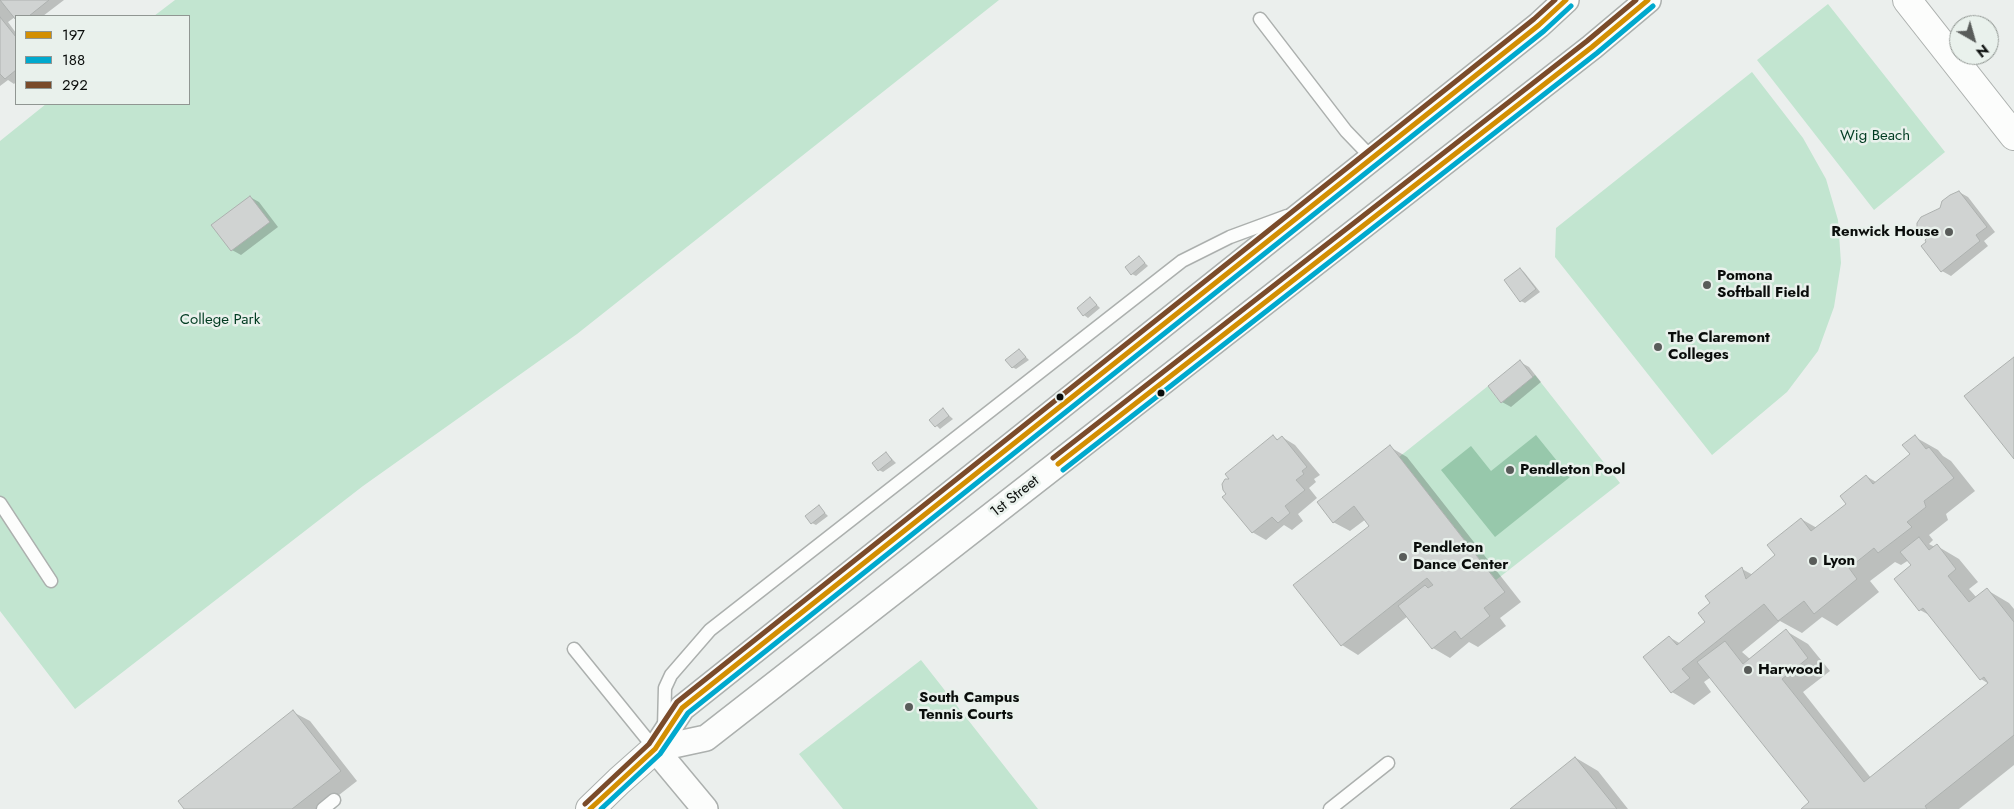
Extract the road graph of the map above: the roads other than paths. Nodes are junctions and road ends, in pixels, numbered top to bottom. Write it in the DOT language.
graph roads {
  1 [pos="1566,0"];
  2 [pos="1648,0"];
  3 [pos="1907,0"];
  4 [pos="1260,19"];
  5 [pos="2014,136"];
  6 [pos="1371,157"];
  7 [pos="1306,210"];
  8 [pos="0,503"];
  9 [pos="51,581"];
  10 [pos="574,649"];
  11 [pos="660,742"];
  12 [pos="1388,763"];
  13 [pos="334,800"];
  14 [pos="323,809"];
  15 [pos="590,809"];
  16 [pos="705,809"];
  17 [pos="1330,809"];
  1 -- 6 [label="street, 1st Street"];
  2 -- 11 [label="street, 1st Street"];
  3 -- 5 [label="street"];
  4 -- 6 [label="lane"];
  6 -- 7 [label="street, 1st Street"];
  7 -- 11 [label="street, 1st Street"];
  7 -- 11 [label="lane"];
  8 -- 9 [label="lane"];
  10 -- 11 [label="lane"];
  11 -- 15 [label="street, 1st Street"];
  11 -- 16 [label="street"];
  12 -- 17 [label="lane"];
  13 -- 14 [label="lane"];
}
